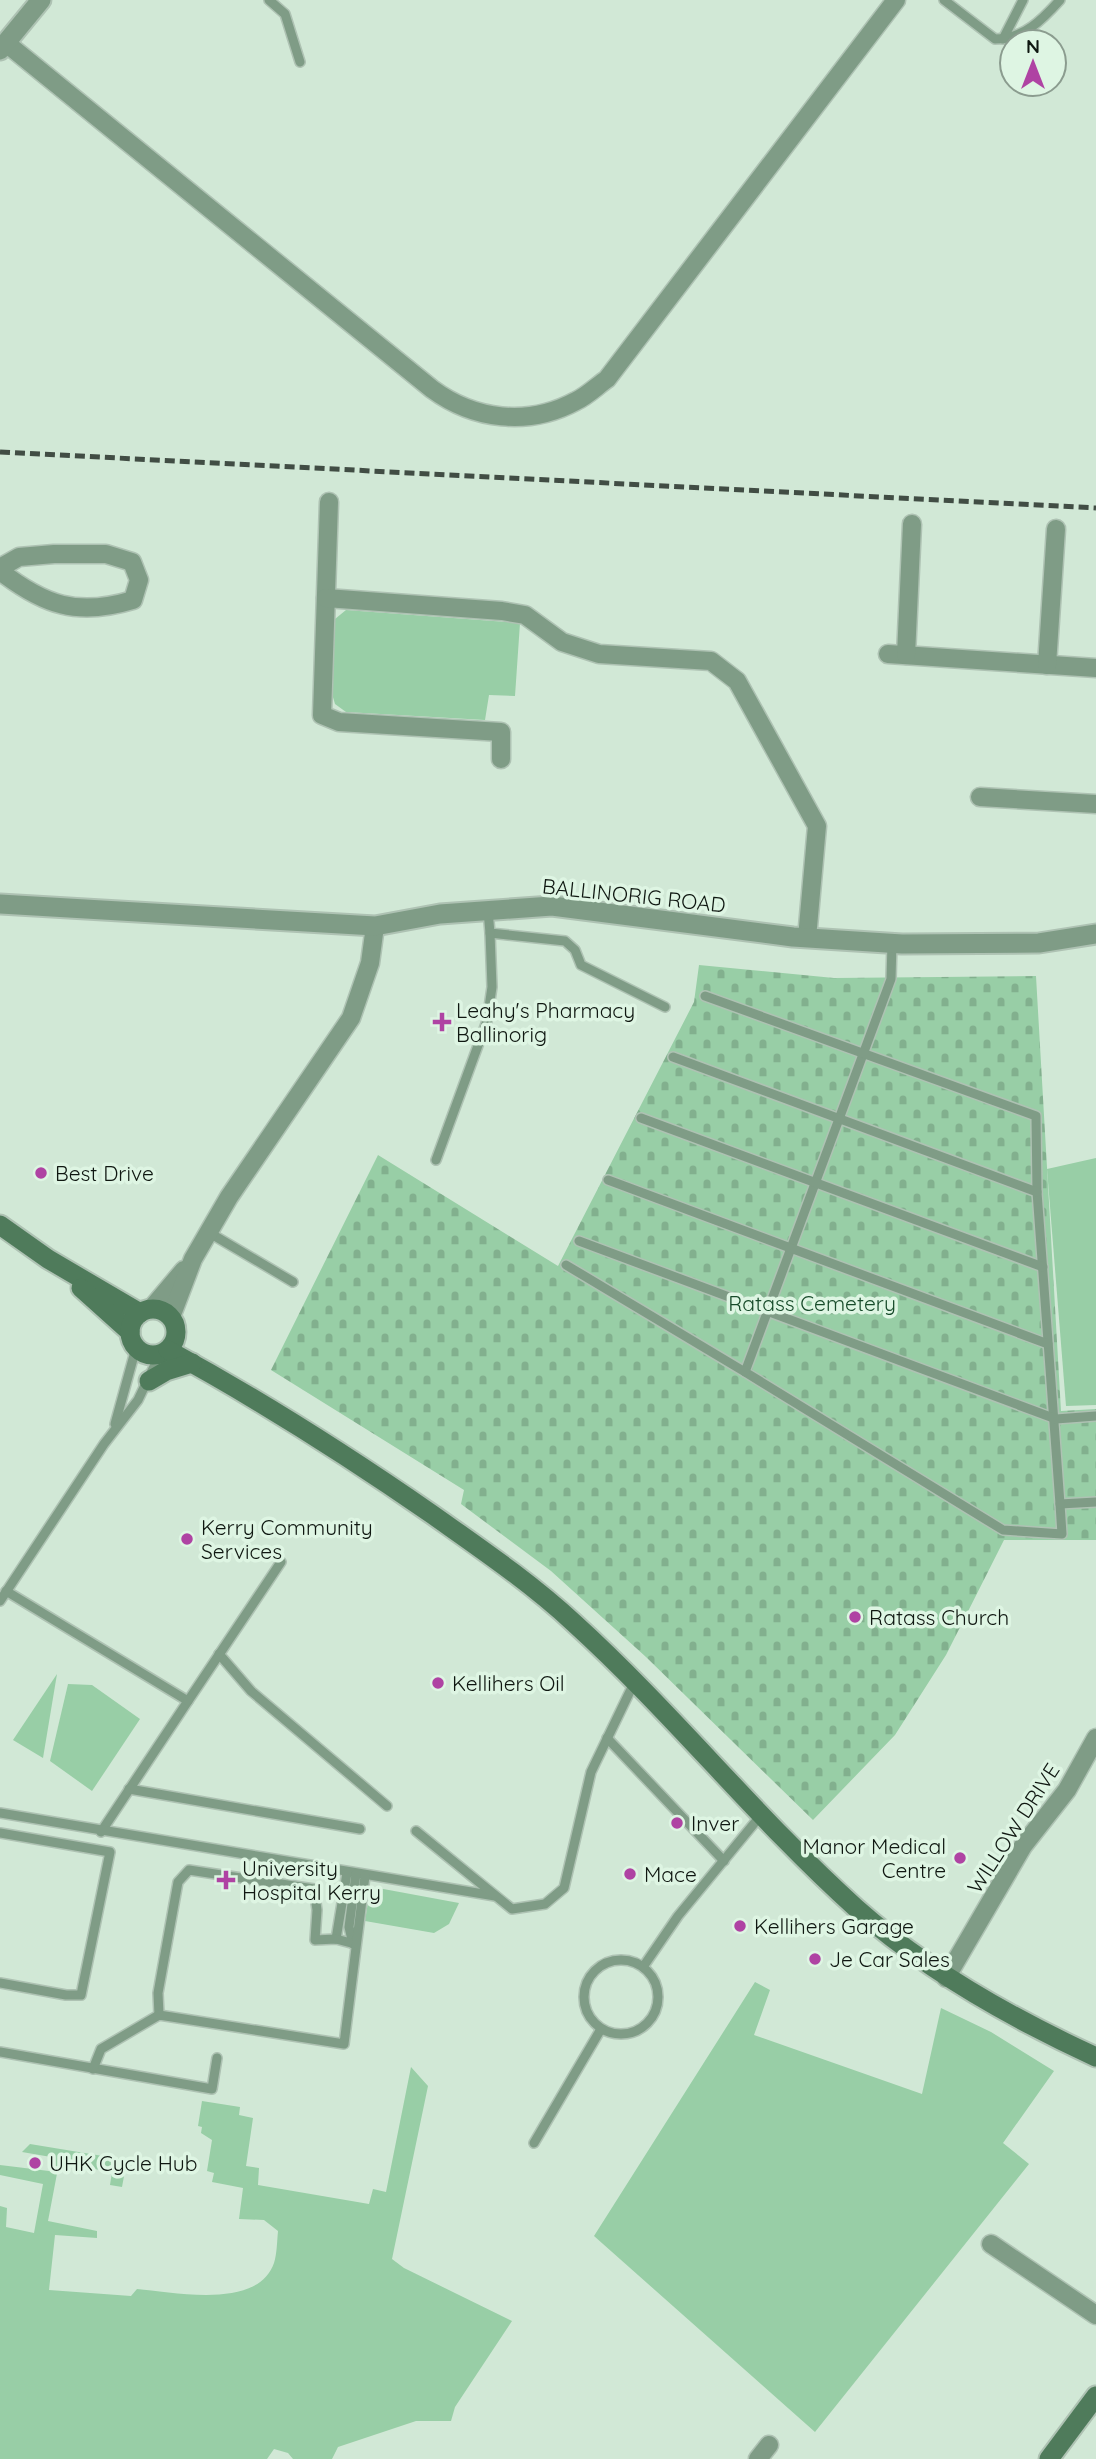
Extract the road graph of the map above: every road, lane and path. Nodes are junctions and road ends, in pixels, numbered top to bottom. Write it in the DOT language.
graph roads {
  1 [pos="41,0"];
  2 [pos="269,0"];
  3 [pos="896,0"];
  4 [pos="944,0"];
  5 [pos="1023,0"];
  6 [pos="1060,0"];
  7 [pos="1009,28"];
  8 [pos="1028,28"];
  9 [pos="998,39"];
  10 [pos="3,47"];
  11 [pos="300,62"];
  12 [pos="329,502"];
  13 [pos="912,524"];
  14 [pos="1056,530"];
  15 [pos="0,570"];
  16 [pos="326,598"];
  17 [pos="1047,665"];
  18 [pos="1096,668"];
  19 [pos="501,759"];
  20 [pos="980,797"];
  21 [pos="1096,804"];
  22 [pos="0,904"];
  23 [pos="488,909"];
  24 [pos="375,926"];
  25 [pos="490,933"];
  26 [pos="1096,934"];
  27 [pos="807,938"];
  28 [pos="892,943"];
  29 [pos="705,996"];
  30 [pos="665,1007"];
  31 [pos="863,1053"];
  32 [pos="673,1056"];
  33 [pos="839,1116"];
  34 [pos="640,1118"];
  35 [pos="436,1160"];
  36 [pos="608,1180"];
  37 [pos="816,1181"];
  38 [pos="1037,1192"];
  39 [pos="0,1225"];
  40 [pos="208,1232"];
  41 [pos="579,1241"];
  42 [pos="791,1248"];
  43 [pos="48,1259"];
  44 [pos="193,1259"];
  45 [pos="566,1265"];
  46 [pos="1043,1267"];
  47 [pos="293,1282"];
  48 [pos="145,1311"];
  49 [pos="767,1312"];
  50 [pos="171,1317"];
  51 [pos="133,1340"];
  52 [pos="1048,1345"];
  53 [pos="168,1347"];
  54 [pos="192,1363"];
  55 [pos="745,1372"];
  56 [pos="149,1381"];
  57 [pos="247,1393"];
  58 [pos="1096,1416"];
  59 [pos="1056,1419"];
  60 [pos="112,1432"];
  61 [pos="1096,1502"];
  62 [pos="1060,1504"];
  63 [pos="281,1562"];
  64 [pos="6,1591"];
  65 [pos="0,1601"];
  66 [pos="219,1654"];
  67 [pos="636,1680"];
  68 [pos="188,1702"];
  69 [pos="607,1738"];
  70 [pos="1096,1738"];
  71 [pos="129,1789"];
  72 [pos="387,1807"];
  73 [pos="0,1813"];
  74 [pos="762,1813"];
  75 [pos="360,1829"];
  76 [pos="416,1831"];
  77 [pos="101,1832"];
  78 [pos="4,1834"];
  79 [pos="724,1861"];
  80 [pos="356,1874"];
  81 [pos="495,1896"];
  82 [pos="336,1939"];
  83 [pos="353,1944"];
  84 [pos="643,1967"];
  85 [pos="946,1978"];
  86 [pos="0,1983"];
  87 [pos="159,2014"];
  88 [pos="601,2029"];
  89 [pos="0,2052"];
  90 [pos="1096,2057"];
  91 [pos="217,2058"];
  92 [pos="93,2069"];
  93 [pos="534,2143"];
  94 [pos="991,2244"];
  95 [pos="1096,2315"];
  96 [pos="1096,2396"];
  97 [pos="1049,2459"];
  1 -- 10 [label="street"];
  2 -- 11 [label="lane"];
  3 -- 10 [label="street"];
  4 -- 9 [label="lane"];
  5 -- 7 [label="lane"];
  6 -- 8 [label="lane"];
  12 -- 16 [label="street"];
  13 -- 17 [label="street"];
  14 -- 17 [label="street"];
  15 -- 15 [label="street"];
  16 -- 19 [label="street"];
  16 -- 27 [label="street"];
  17 -- 18 [label="street"];
  20 -- 21 [label="street"];
  22 -- 24 [label="street, BALLINORIG ROAD"];
  23 -- 24 [label="street, BALLINORIG ROAD"];
  23 -- 25 [label="lane"];
  23 -- 27 [label="street, BALLINORIG ROAD"];
  24 -- 40 [label="street"];
  25 -- 30 [label="lane"];
  25 -- 35 [label="lane"];
  26 -- 28 [label="street, BALLINORIG ROAD"];
  27 -- 28 [label="street, BALLINORIG ROAD"];
  28 -- 31 [label="lane"];
  29 -- 31 [label="lane"];
  31 -- 33 [label="lane"];
  31 -- 38 [label="lane"];
  32 -- 33 [label="lane"];
  33 -- 37 [label="lane"];
  33 -- 38 [label="lane"];
  34 -- 37 [label="lane"];
  36 -- 42 [label="lane"];
  37 -- 42 [label="lane"];
  37 -- 46 [label="lane"];
  38 -- 46 [label="lane"];
  39 -- 43 [label="main road"];
  40 -- 44 [label="street"];
  40 -- 47 [label="lane"];
  41 -- 49 [label="lane"];
  42 -- 49 [label="lane"];
  42 -- 52 [label="lane"];
  43 -- 48 [label="main road"];
  43 -- 51 [label="main road"];
  44 -- 48 [label="street"];
  44 -- 50 [label="street"];
  45 -- 55 [label="lane"];
  46 -- 52 [label="lane"];
  48 -- 50 [label="main road"];
  48 -- 51 [label="main road"];
  49 -- 55 [label="lane"];
  49 -- 59 [label="lane"];
  50 -- 53 [label="main road"];
  51 -- 53 [label="main road"];
  51 -- 60 [label="lane"];
  52 -- 59 [label="lane"];
  53 -- 54 [label="main road"];
  53 -- 56 [label="lane"];
  53 -- 57 [label="main road"];
  54 -- 56 [label="main road"];
  54 -- 57 [label="main road"];
  55 -- 62 [label="lane"];
  56 -- 60 [label="lane"];
  57 -- 67 [label="main road"];
  58 -- 59 [label="lane"];
  59 -- 62 [label="lane"];
  60 -- 64 [label="lane"];
  61 -- 62 [label="lane"];
  63 -- 66 [label="lane"];
  64 -- 65 [label="lane"];
  64 -- 68 [label="lane"];
  66 -- 68 [label="lane"];
  66 -- 72 [label="lane"];
  67 -- 69 [label="lane"];
  67 -- 74 [label="main road"];
  68 -- 71 [label="lane"];
  69 -- 79 [label="lane"];
  69 -- 81 [label="lane"];
  70 -- 85 [label="street, WILLOW DRIVE"];
  71 -- 75 [label="lane"];
  71 -- 77 [label="lane"];
  73 -- 77 [label="lane"];
  74 -- 79 [label="lane"];
  74 -- 85 [label="main road"];
  76 -- 81 [label="lane"];
  77 -- 80 [label="lane"];
  78 -- 86 [label="lane"];
  79 -- 84 [label="lane"];
  80 -- 81 [label="lane"];
  80 -- 82 [label="lane"];
  80 -- 83 [label="lane"];
  82 -- 83 [label="lane"];
  82 -- 87 [label="lane"];
  83 -- 87 [label="lane"];
  84 -- 88 [label="lane"];
  84 -- 88 [label="lane"];
  85 -- 90 [label="main road"];
  87 -- 92 [label="lane"];
  88 -- 93 [label="lane"];
  89 -- 92 [label="lane"];
  91 -- 92 [label="lane"];
  94 -- 95 [label="street"];
  96 -- 97 [label="main road"];
}
